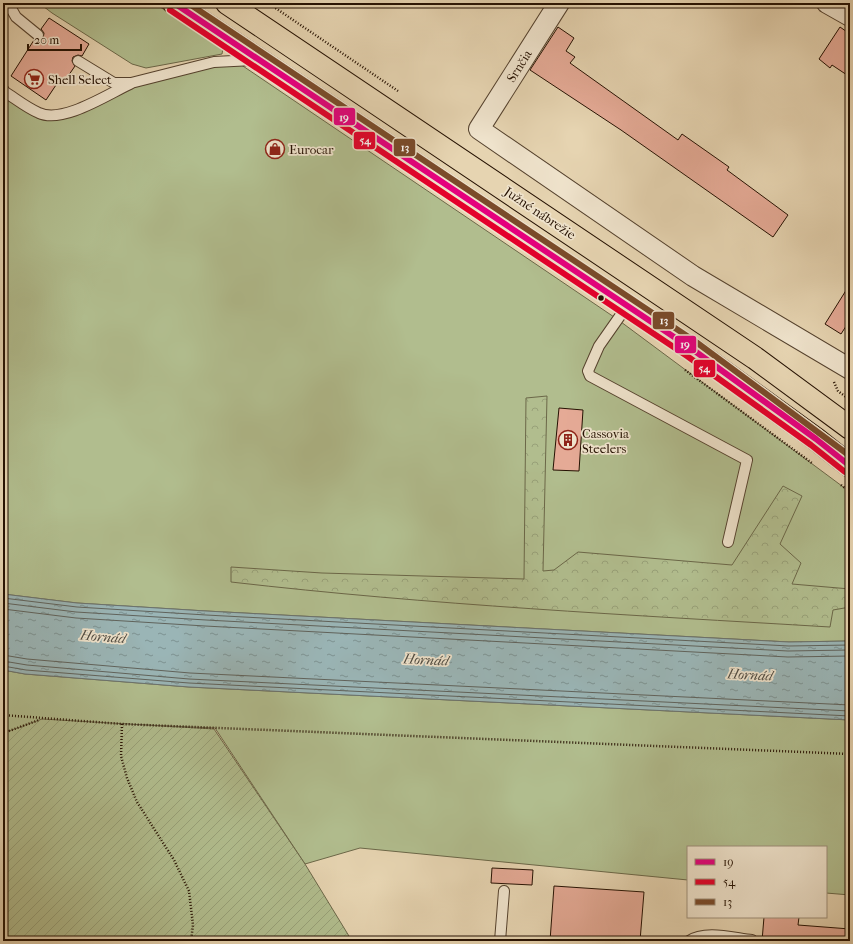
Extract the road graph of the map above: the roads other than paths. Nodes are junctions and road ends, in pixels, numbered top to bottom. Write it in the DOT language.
graph roads {
  1 [pos="8,3"];
  2 [pos="174,3"];
  3 [pos="226,3"];
  4 [pos="559,3"];
  5 [pos="827,3"];
  6 [pos="3,12"];
  7 [pos="850,16"];
  8 [pos="38,35"];
  9 [pos="259,60"];
  10 [pos="78,61"];
  11 [pos="131,83"];
  12 [pos="3,89"];
  13 [pos="627,306"];
  14 [pos="850,369"];
  15 [pos="850,428"];
  16 [pos="850,466"];
  17 [pos="728,542"];
  18 [pos="504,891"];
  19 [pos="752,940"];
  20 [pos="500,941"];
  21 [pos="689,941"];
  1 -- 6 [label="lane"];
  1 -- 8 [label="lane"];
  2 -- 9 [label="highway"];
  3 -- 15 [label="highway, Južné nábrežie"];
  4 -- 14 [label="street, Srnčia"];
  5 -- 7 [label="street"];
  9 -- 11 [label="lane"];
  9 -- 13 [label="highway"];
  10 -- 11 [label="lane"];
  11 -- 12 [label="lane"];
  13 -- 16 [label="highway"];
  13 -- 17 [label="lane"];
  18 -- 20 [label="lane"];
  19 -- 21 [label="lane"];
}
